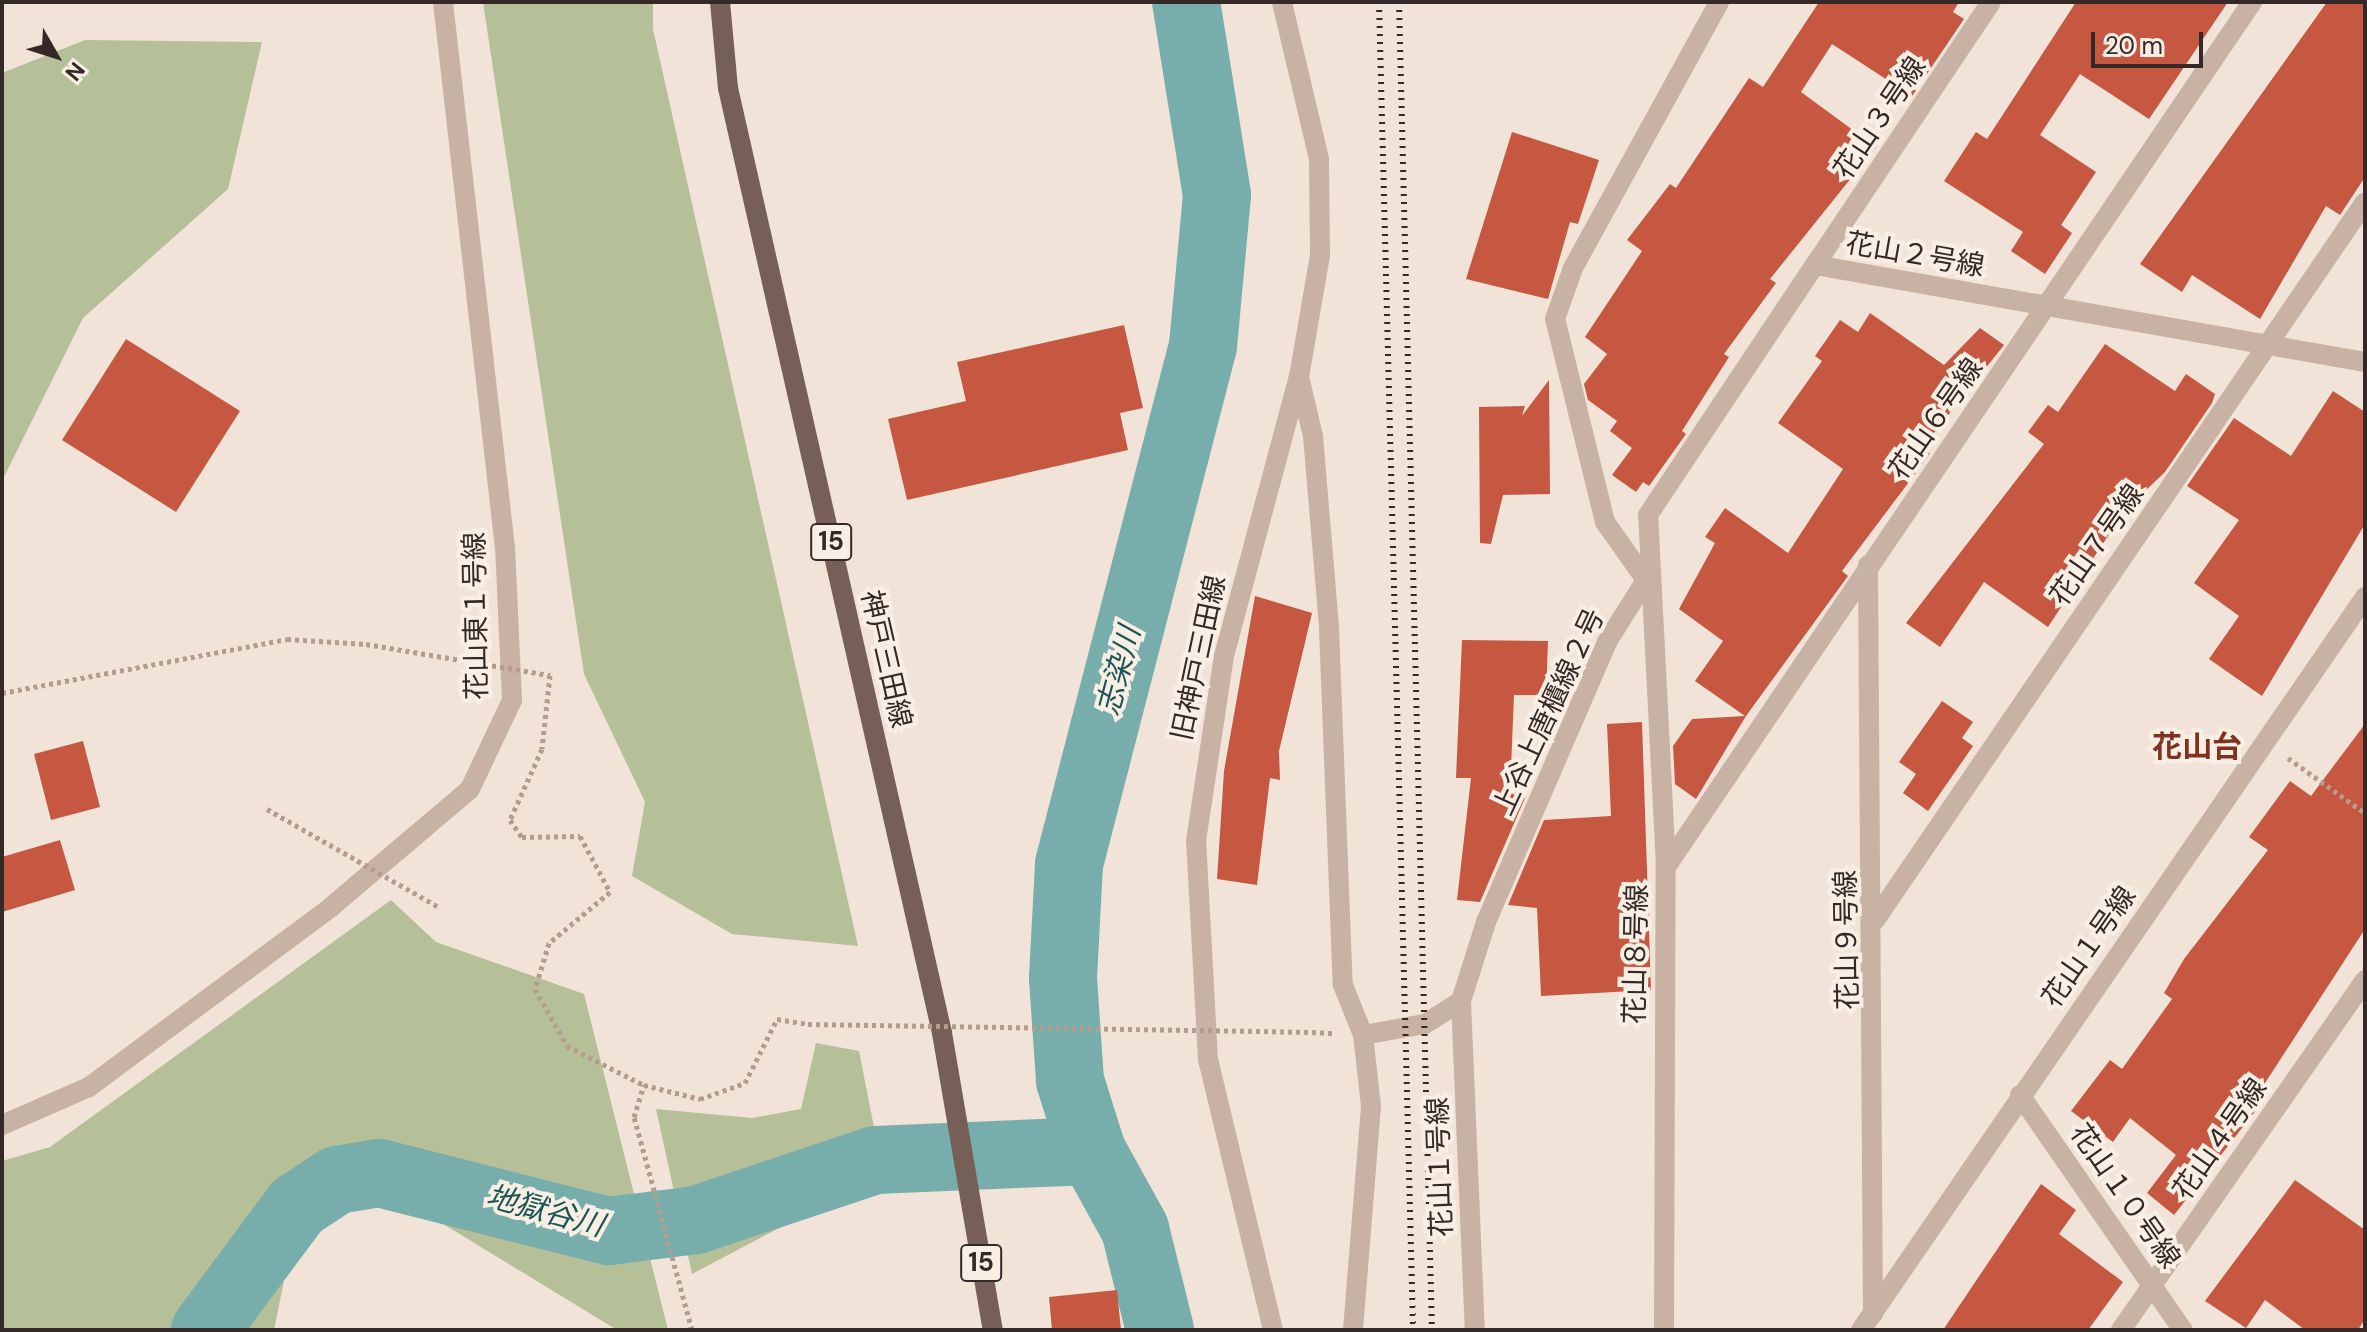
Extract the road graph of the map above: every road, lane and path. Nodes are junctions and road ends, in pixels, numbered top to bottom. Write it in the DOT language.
graph roads {
  1 [pos="443,2"];
  2 [pos="720,2"];
  3 [pos="1282,2"];
  4 [pos="1719,2"];
  5 [pos="1991,2"];
  6 [pos="2252,2"];
  7 [pos="2365,202"];
  8 [pos="1815,265"];
  9 [pos="2049,307"];
  10 [pos="2271,342"];
  11 [pos="2365,362"];
  12 [pos="1299,377"];
  13 [pos="1868,565"];
  14 [pos="1646,580"];
  15 [pos="2365,597"];
  16 [pos="2,693"];
  17 [pos="2265,741"];
  18 [pos="267,809"];
  19 [pos="2365,813"];
  20 [pos="1666,867"];
  21 [pos="439,907"];
  22 [pos="1875,920"];
  23 [pos="2365,980"];
  24 [pos="1461,1001"];
  25 [pos="1312,1032"];
  26 [pos="1363,1035"];
  27 [pos="644,1085"];
  28 [pos="2020,1095"];
  29 [pos="2,1125"];
  30 [pos="2153,1284"];
  31 [pos="1867,1322"];
  32 [pos="692,1330"];
  33 [pos="993,1330"];
  34 [pos="1273,1330"];
  35 [pos="1353,1330"];
  36 [pos="1475,1330"];
  37 [pos="1664,1330"];
  38 [pos="2121,1330"];
  39 [pos="2183,1330"];
  1 -- 29 [label="street, 花山東１号線"];
  2 -- 33 [label="main road, 神戸三田線 / 15"];
  3 -- 12 [label="street, 旧神戸三田線"];
  4 -- 14 [label="street"];
  5 -- 8 [label="street, 花山３号線"];
  6 -- 9 [label="street, 花山６号線"];
  7 -- 10 [label="street, 花山７号線"];
  8 -- 9 [label="street, 花山２号線"];
  8 -- 14 [label="street, 花山２号線"];
  9 -- 10 [label="street, 花山２号線"];
  9 -- 13 [label="street, 花山６号線"];
  10 -- 11 [label="street, 花山２号線"];
  10 -- 22 [label="street, 花山７号線"];
  12 -- 26 [label="street"];
  12 -- 34 [label="street, 旧神戸三田線"];
  13 -- 20 [label="street, 花山６号線"];
  13 -- 22 [label="street, 花山９号線"];
  14 -- 20 [label="street, 花山８号線"];
  14 -- 24 [label="street, 上谷上唐櫃線２号"];
  15 -- 17 [label="street, 花山１号線"];
  16 -- 27 [label="path, bridge"];
  17 -- 19 [label="path"];
  17 -- 28 [label="street, 花山１号線"];
  18 -- 21 [label="path, bridge"];
  20 -- 37 [label="street, 花山８号線"];
  22 -- 31 [label="street, 花山９号線"];
  23 -- 30 [label="street, 花山４号線"];
  24 -- 26 [label="street"];
  24 -- 36 [label="street, 花山１号線"];
  25 -- 27 [label="path, bridge"];
  26 -- 35 [label="street"];
  27 -- 32 [label="path"];
  28 -- 30 [label="street, 花山１０号線"];
  28 -- 31 [label="street, 花山１号線"];
  30 -- 38 [label="street, 花山４号線"];
  30 -- 39 [label="street, 花山１０号線"];
}
